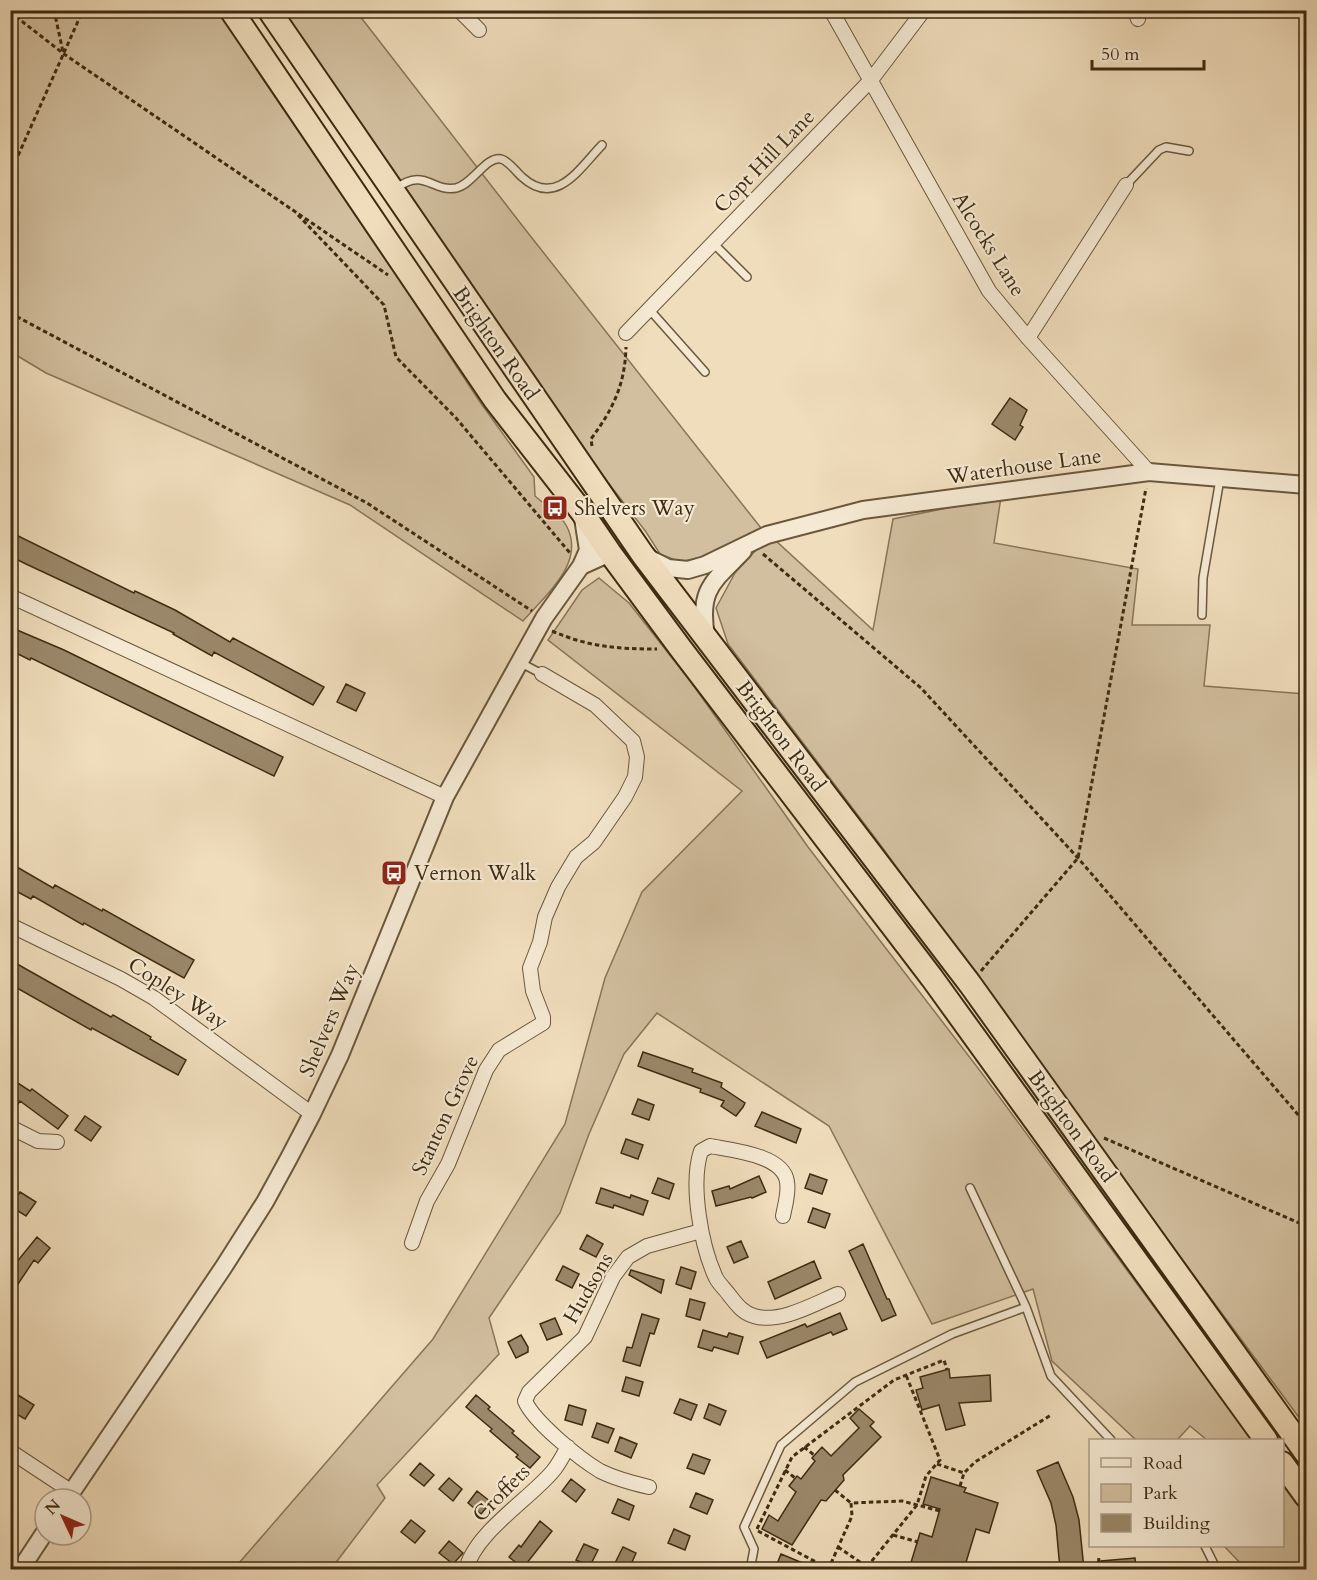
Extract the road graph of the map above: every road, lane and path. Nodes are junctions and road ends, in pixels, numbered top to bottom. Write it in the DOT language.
graph roads {
  1 [pos="54,10"];
  2 [pos="83,10"];
  3 [pos="231,10"];
  4 [pos="459,10"];
  5 [pos="831,10"];
  6 [pos="924,10"];
  7 [pos="272,11"];
  8 [pos="10,12"];
  9 [pos="479,30"];
  10 [pos="63,54"];
  11 [pos="871,80"];
  12 [pos="602,145"];
  13 [pos="1189,151"];
  14 [pos="10,168"];
  15 [pos="1126,185"];
  16 [pos="393,191"];
  17 [pos="293,211"];
  18 [pos="713,243"];
  19 [pos="391,277"];
  20 [pos="747,277"];
  21 [pos="650,309"];
  22 [pos="10,313"];
  23 [pos="626,333"];
  24 [pos="1028,338"];
  25 [pos="705,372"];
  26 [pos="592,451"];
  27 [pos="1149,472"];
  28 [pos="1220,479"];
  29 [pos="1306,485"];
  30 [pos="596,487"];
  31 [pos="582,512"];
  32 [pos="752,541"];
  33 [pos="610,553"];
  34 [pos="643,555"];
  35 [pos="581,566"];
  36 [pos="10,596"];
  37 [pos="1202,615"];
  38 [pos="542,622"];
  39 [pos="706,638"];
  40 [pos="681,649"];
  41 [pos="519,662"];
  42 [pos="542,674"];
  43 [pos="445,797"];
  44 [pos="1078,858"];
  45 [pos="10,926"];
  46 [pos="970,984"];
  47 [pos="312,1114"];
  48 [pos="1306,1124"];
  49 [pos="10,1127"];
  50 [pos="1101,1137"];
  51 [pos="57,1142"];
  52 [pos="970,1188"];
  53 [pos="783,1216"];
  54 [pos="1306,1226"];
  55 [pos="701,1231"];
  56 [pos="412,1243"];
  57 [pos="838,1294"];
  58 [pos="1026,1306"];
  59 [pos="947,1370"];
  60 [pos="906,1375"];
  61 [pos="1051,1415"];
  62 [pos="1109,1439"];
  63 [pos="1265,1439"];
  64 [pos="568,1447"];
  65 [pos="804,1447"];
  66 [pos="10,1451"];
  67 [pos="1306,1453"];
  68 [pos="814,1455"];
  69 [pos="937,1463"];
  70 [pos="1284,1466"];
  71 [pos="785,1470"];
  72 [pos="964,1473"];
  73 [pos="795,1478"];
  74 [pos="960,1486"];
  75 [pos="57,1487"];
  76 [pos="75,1487"];
  77 [pos="649,1487"];
  78 [pos="835,1490"];
  79 [pos="1306,1497"];
  80 [pos="851,1503"];
  81 [pos="917,1505"];
  82 [pos="940,1511"];
  83 [pos="756,1531"];
  84 [pos="893,1535"];
  85 [pos="918,1542"];
  86 [pos="35,1547"];
  87 [pos="1206,1547"];
  88 [pos="838,1548"];
  89 [pos="754,1549"];
  90 [pos="1099,1556"];
  91 [pos="867,1567"];
  92 [pos="20,1569"];
  93 [pos="466,1569"];
  94 [pos="750,1569"];
  95 [pos="829,1569"];
  96 [pos="876,1569"];
  97 [pos="1098,1569"];
  98 [pos="1217,1569"];
  1 -- 10 [label="path"];
  2 -- 10 [label="path"];
  3 -- 31 [label="highway, Brighton Road"];
  4 -- 9 [label="street"];
  5 -- 11 [label="street, Alcocks Lane"];
  6 -- 11 [label="street, Copt Hill Lane"];
  7 -- 16 [label="highway, Brighton Road"];
  8 -- 10 [label="path"];
  10 -- 14 [label="path"];
  10 -- 17 [label="path"];
  11 -- 18 [label="street, Copt Hill Lane"];
  11 -- 24 [label="street, Alcocks Lane"];
  12 -- 16 [label="lane"];
  13 -- 15 [label="lane"];
  15 -- 24 [label="street"];
  16 -- 30 [label="highway, Brighton Road"];
  17 -- 19 [label="path"];
  17 -- 35 [label="path"];
  18 -- 20 [label="lane"];
  18 -- 21 [label="street, Copt Hill Lane"];
  21 -- 23 [label="street, Copt Hill Lane"];
  21 -- 25 [label="lane"];
  22 -- 38 [label="path"];
  23 -- 26 [label="path"];
  24 -- 27 [label="street, Alcocks Lane"];
  27 -- 28 [label="street, Waterhouse Lane"];
  27 -- 32 [label="street, Waterhouse Lane"];
  27 -- 44 [label="path"];
  28 -- 29 [label="street, Waterhouse Lane"];
  28 -- 37 [label="lane"];
  30 -- 33 [label="highway"];
  30 -- 34 [label="highway, Brighton Road"];
  31 -- 33 [label="highway, Brighton Road"];
  31 -- 35 [label="street"];
  32 -- 34 [label="street, Waterhouse Lane"];
  32 -- 39 [label="street, Waterhouse Lane"];
  32 -- 44 [label="path"];
  33 -- 35 [label="street"];
  33 -- 40 [label="highway, Brighton Road"];
  34 -- 39 [label="highway, Brighton Road"];
  35 -- 38 [label="street, Shelvers Way"];
  36 -- 43 [label="street"];
  38 -- 40 [label="path"];
  38 -- 41 [label="street, Shelvers Way"];
  39 -- 46 [label="highway, Brighton Road"];
  40 -- 63 [label="highway, Brighton Road"];
  41 -- 42 [label="lane"];
  41 -- 43 [label="street, Shelvers Way"];
  42 -- 56 [label="street, Stanton Grove"];
  43 -- 47 [label="street, Shelvers Way"];
  44 -- 46 [label="path"];
  44 -- 48 [label="path"];
  45 -- 47 [label="street, Copley Way"];
  46 -- 67 [label="highway, Brighton Road"];
  47 -- 76 [label="street, Shelvers Way"];
  49 -- 51 [label="street"];
  50 -- 54 [label="path"];
  52 -- 58 [label="lane"];
  53 -- 55 [label="street"];
  55 -- 57 [label="street"];
  55 -- 64 [label="street, Hudsons"];
  58 -- 62 [label="lane"];
  58 -- 89 [label="lane"];
  59 -- 60 [label="path"];
  60 -- 65 [label="path"];
  60 -- 69 [label="path"];
  61 -- 72 [label="path"];
  64 -- 77 [label="street, Hudsons"];
  64 -- 93 [label="street, Croffets"];
  65 -- 68 [label="path"];
  65 -- 71 [label="path"];
  66 -- 75 [label="street"];
  69 -- 72 [label="path"];
  69 -- 81 [label="path"];
  70 -- 79 [label="highway"];
  71 -- 73 [label="path"];
  71 -- 83 [label="path"];
  72 -- 74 [label="path"];
  78 -- 80 [label="path"];
  80 -- 81 [label="path"];
  80 -- 88 [label="path"];
  81 -- 82 [label="path"];
  81 -- 84 [label="path"];
  83 -- 89 [label="path"];
  83 -- 95 [label="path"];
  84 -- 85 [label="path"];
  84 -- 91 [label="path"];
  86 -- 92 [label="street"];
  87 -- 98 [label="lane"];
  88 -- 91 [label="path"];
  88 -- 95 [label="path"];
  89 -- 94 [label="lane"];
  90 -- 97 [label="path"];
  91 -- 96 [label="path"];
}
